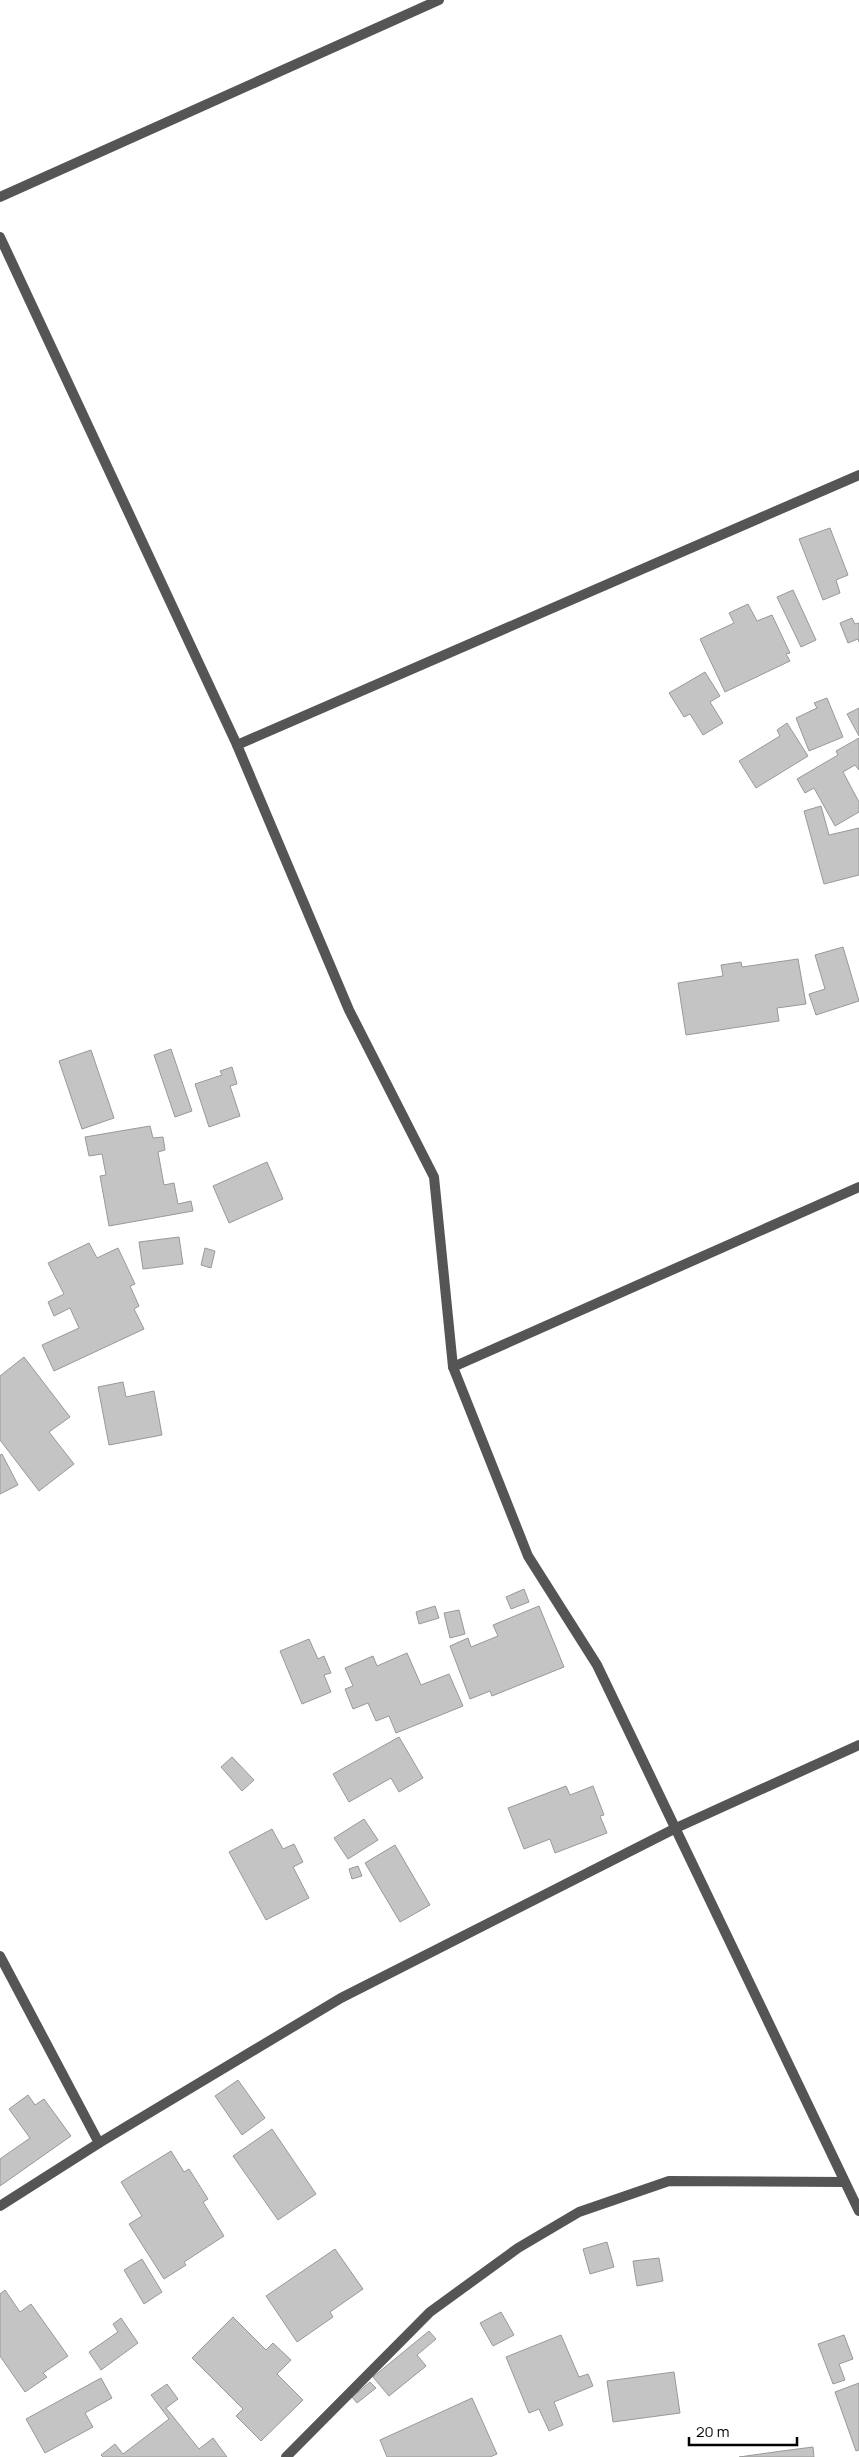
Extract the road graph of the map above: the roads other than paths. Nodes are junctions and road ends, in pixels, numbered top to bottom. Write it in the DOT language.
graph roads {
  1 [pos="439,0"];
  2 [pos="0,197"];
  3 [pos="0,237"];
  4 [pos="859,475"];
  5 [pos="237,745"];
  6 [pos="859,1187"];
  7 [pos="453,1367"];
  8 [pos="859,1745"];
  9 [pos="676,1828"];
  10 [pos="0,1956"];
  11 [pos="99,2143"];
  12 [pos="844,2182"];
  13 [pos="0,2206"];
  14 [pos="859,2211"];
  15 [pos="286,2457"];
  1 -- 2 [label="street"];
  3 -- 5 [label="street"];
  4 -- 5 [label="street"];
  5 -- 7 [label="street"];
  6 -- 7 [label="street"];
  7 -- 9 [label="street"];
  8 -- 9 [label="street"];
  9 -- 11 [label="street"];
  9 -- 12 [label="street"];
  10 -- 11 [label="street"];
  11 -- 13 [label="street"];
  12 -- 14 [label="street"];
  12 -- 15 [label="street"];
}
